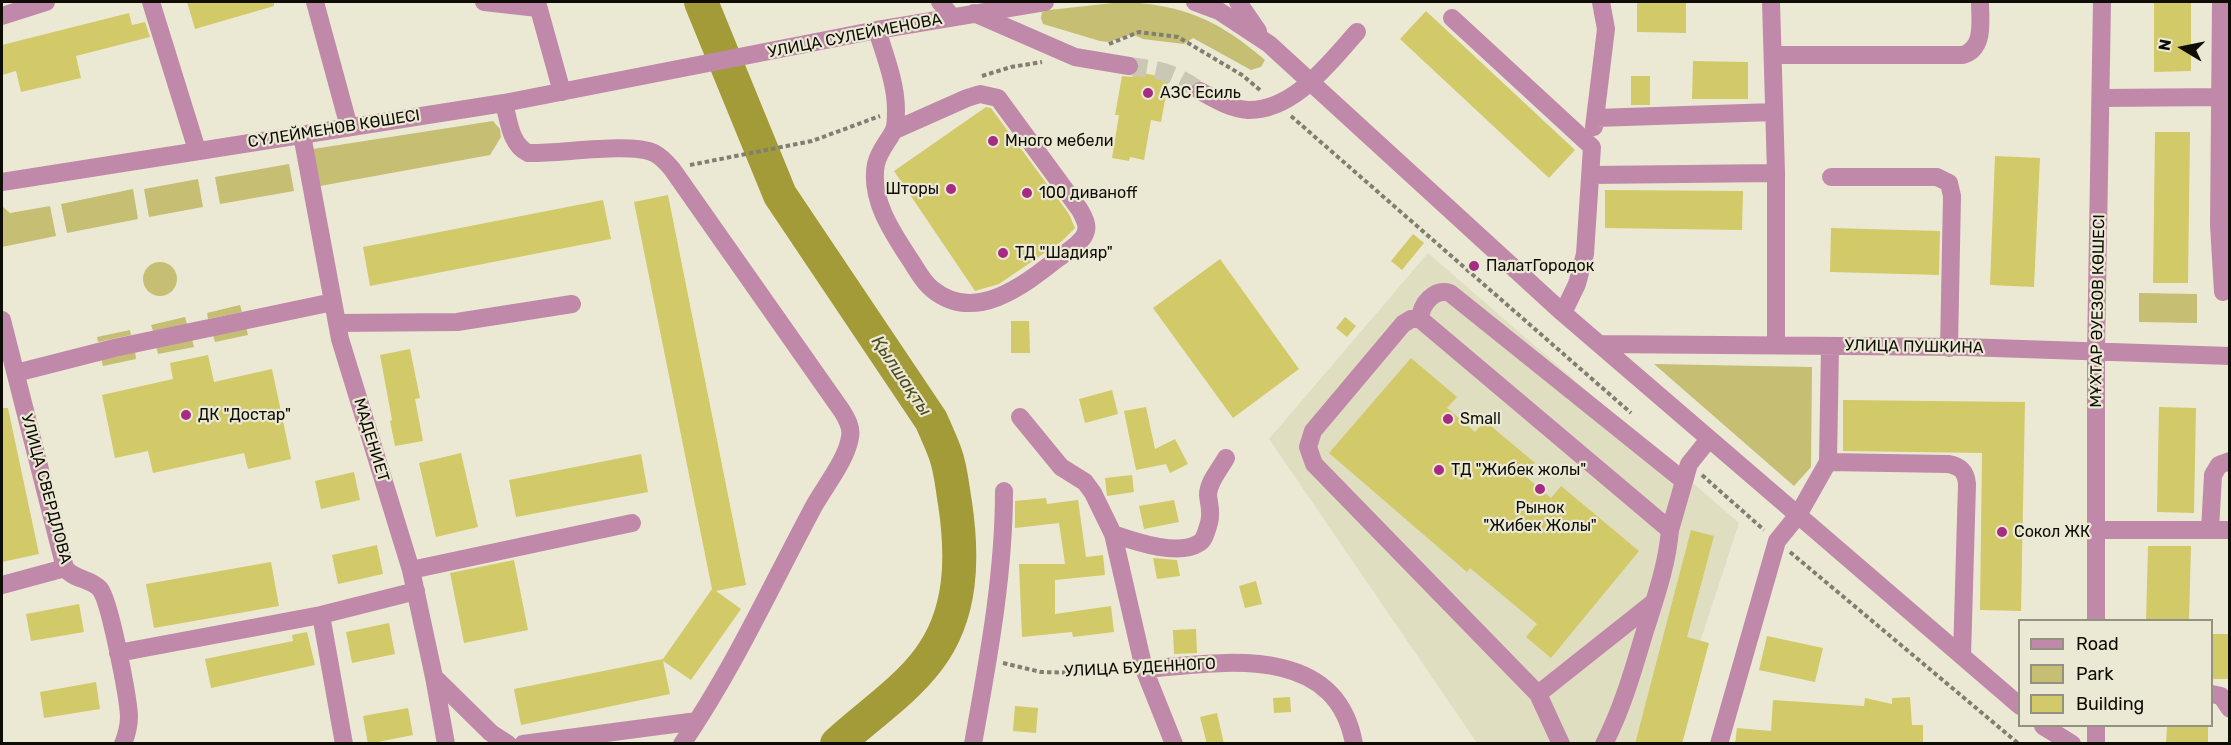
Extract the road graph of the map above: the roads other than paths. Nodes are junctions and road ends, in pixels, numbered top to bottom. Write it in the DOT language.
graph roads {
  1 [pos="46,2"];
  2 [pos="151,2"];
  3 [pos="315,2"];
  4 [pos="484,2"];
  5 [pos="940,2"];
  6 [pos="1045,2"];
  7 [pos="1195,2"];
  8 [pos="1238,2"];
  9 [pos="1601,2"];
  10 [pos="1771,2"];
  11 [pos="1980,2"];
  12 [pos="2102,2"];
  13 [pos="2221,2"];
  14 [pos="538,5"];
  15 [pos="974,13"];
  16 [pos="2,16"];
  17 [pos="952,17"];
  18 [pos="1452,18"];
  19 [pos="877,30"];
  20 [pos="1357,32"];
  21 [pos="1269,44"];
  22 [pos="1773,55"];
  23 [pos="1129,66"];
  24 [pos="666,71"];
  25 [pos="1311,83"];
  26 [pos="2224,85"];
  27 [pos="1200,91"];
  28 [pos="562,92"];
  29 [pos="2101,98"];
  30 [pos="504,103"];
  31 [pos="1774,112"];
  32 [pos="1596,118"];
  33 [pos="349,127"];
  34 [pos="895,130"];
  35 [pos="302,135"];
  36 [pos="1592,147"];
  37 [pos="197,150"];
  38 [pos="1776,173"];
  39 [pos="1591,175"];
  40 [pos="1831,177"];
  41 [pos="2,182"];
  42 [pos="2224,225"];
  43 [pos="2223,292"];
  44 [pos="333,302"];
  45 [pos="572,304"];
  46 [pos="1563,313"];
  47 [pos="1419,319"];
  48 [pos="2,320"];
  49 [pos="337,322"];
  50 [pos="1599,344"];
  51 [pos="1776,344"];
  52 [pos="1830,346"];
  53 [pos="1949,348"];
  54 [pos="5,350"];
  55 [pos="2096,351"];
  56 [pos="2229,356"];
  57 [pos="16,373"];
  58 [pos="1020,417"];
  59 [pos="1709,439"];
  60 [pos="1226,458"];
  61 [pos="2229,461"];
  62 [pos="1828,462"];
  63 [pos="1684,481"];
  64 [pos="1004,491"];
  65 [pos="1798,515"];
  66 [pos="632,523"];
  67 [pos="1670,530"];
  68 [pos="2097,530"];
  69 [pos="2210,530"];
  70 [pos="2229,530"];
  71 [pos="1113,534"];
  72 [pos="65,568"];
  73 [pos="411,570"];
  74 [pos="2,585"];
  75 [pos="416,591"];
  76 [pos="1654,602"];
  77 [pos="321,615"];
  78 [pos="2097,619"];
  79 [pos="118,653"];
  80 [pos="1962,656"];
  81 [pos="1144,669"];
  82 [pos="434,677"];
  83 [pos="1538,694"];
  84 [pos="2213,694"];
  85 [pos="2018,705"];
  86 [pos="2229,709"];
  87 [pos="697,721"];
  88 [pos="2045,727"];
  89 [pos="2096,727"];
  90 [pos="123,744"];
  91 [pos="344,744"];
  92 [pos="446,744"];
  93 [pos="508,744"];
  94 [pos="523,744"];
  95 [pos="682,744"];
  96 [pos="973,744"];
  97 [pos="1174,744"];
  98 [pos="1354,744"];
  99 [pos="1561,744"];
  100 [pos="1604,744"];
  101 [pos="1719,744"];
  102 [pos="2072,744"];
  103 [pos="2096,744"];
  1 -- 16 [label="street"];
  2 -- 37 [label="street"];
  3 -- 33 [label="street"];
  4 -- 14 [label="street"];
  5 -- 17 [label="street"];
  6 -- 15 [label="street, УЛИЦА СУЛЕЙМЕНОВА"];
  7 -- 21 [label="street"];
  8 -- 21 [label="street"];
  9 -- 32 [label="street"];
  10 -- 22 [label="street"];
  11 -- 22 [label="street"];
  12 -- 29 [label="street, МҰХТАР ӘУЕЗОВ КӨШЕСІ"];
  13 -- 26 [label="street"];
  14 -- 28 [label="street"];
  15 -- 17 [label="street, УЛИЦА СУЛЕЙМЕНОВА"];
  15 -- 23 [label="street"];
  17 -- 19 [label="street, УЛИЦА СУЛЕЙМЕНОВА"];
  18 -- 36 [label="street"];
  19 -- 24 [label="street, УЛИЦА СУЛЕЙМЕНОВА"];
  19 -- 34 [label="street"];
  20 -- 25 [label="street"];
  21 -- 25 [label="street"];
  22 -- 31 [label="street"];
  24 -- 28 [label="street, СҮЛЕЙМЕНОВ КӨШЕСІ"];
  25 -- 27 [label="street"];
  25 -- 46 [label="street"];
  26 -- 29 [label="street"];
  26 -- 42 [label="street"];
  28 -- 30 [label="street, СҮЛЕЙМЕНОВ КӨШЕСІ"];
  29 -- 55 [label="street, МҰХТАР ӘУЕЗОВ КӨШЕСІ"];
  30 -- 33 [label="street, СҮЛЕЙМЕНОВ КӨШЕСІ"];
  30 -- 87 [label="street"];
  31 -- 32 [label="street"];
  31 -- 38 [label="street"];
  32 -- 36 [label="street"];
  33 -- 35 [label="street, СҮЛЕЙМЕНОВ КӨШЕСІ"];
  34 -- 34 [label="street"];
  35 -- 37 [label="street, СҮЛЕЙМЕНОВ КӨШЕСІ"];
  35 -- 44 [label="street, МАДЕНИЕТ"];
  36 -- 39 [label="street"];
  37 -- 41 [label="street, СҮЛЕЙМЕНОВ КӨШЕСІ"];
  38 -- 39 [label="street"];
  38 -- 51 [label="street"];
  39 -- 46 [label="street"];
  40 -- 53 [label="street"];
  42 -- 43 [label="street"];
  44 -- 49 [label="street, МАДЕНИЕТ"];
  44 -- 57 [label="street"];
  45 -- 49 [label="street"];
  46 -- 50 [label="street"];
  47 -- 63 [label="street"];
  47 -- 67 [label="street"];
  47 -- 83 [label="street"];
  48 -- 54 [label="street, УЛИЦА СВЕРДЛОВА"];
  49 -- 73 [label="street, МАДЕНИЕТ"];
  50 -- 51 [label="street, УЛИЦА ПУШКИНА"];
  50 -- 59 [label="street"];
  51 -- 52 [label="street, УЛИЦА ПУШКИНА"];
  52 -- 53 [label="street, УЛИЦА ПУШКИНА"];
  52 -- 62 [label="street"];
  53 -- 55 [label="street, УЛИЦА ПУШКИНА"];
  54 -- 57 [label="street, УЛИЦА СВЕРДЛОВА"];
  55 -- 56 [label="street, УЛИЦА ПУШКИНА"];
  55 -- 68 [label="street, МҰХТАР ӘУЕЗОВ КӨШЕСІ"];
  57 -- 72 [label="street, УЛИЦА СВЕРДЛОВА"];
  58 -- 71 [label="street"];
  59 -- 63 [label="street"];
  59 -- 65 [label="street"];
  60 -- 71 [label="street"];
  61 -- 69 [label="street"];
  62 -- 65 [label="street"];
  62 -- 80 [label="street"];
  63 -- 67 [label="street"];
  64 -- 96 [label="street"];
  65 -- 80 [label="street"];
  65 -- 101 [label="street"];
  66 -- 73 [label="street"];
  67 -- 76 [label="street"];
  68 -- 69 [label="street"];
  68 -- 78 [label="street, МҰХТАР ӘУЕЗОВ КӨШЕСІ"];
  69 -- 70 [label="street"];
  71 -- 81 [label="street"];
  72 -- 74 [label="street"];
  72 -- 79 [label="street, УЛИЦА СВЕРДЛОВА"];
  73 -- 75 [label="street, МАДЕНИЕТ"];
  75 -- 77 [label="street"];
  75 -- 82 [label="street, МАДЕНИЕТ"];
  76 -- 83 [label="street"];
  76 -- 100 [label="street"];
  77 -- 79 [label="street"];
  77 -- 91 [label="street"];
  79 -- 90 [label="street, УЛИЦА СВЕРДЛОВА"];
  80 -- 85 [label="street"];
  81 -- 97 [label="street"];
  81 -- 98 [label="street, УЛИЦА БУДЕННОГО"];
  82 -- 92 [label="street, МАДЕНИЕТ"];
  82 -- 93 [label="street"];
  83 -- 99 [label="street"];
  84 -- 86 [label="street"];
  87 -- 94 [label="street"];
  87 -- 95 [label="street"];
  88 -- 102 [label="street"];
  89 -- 103 [label="street"];
}
